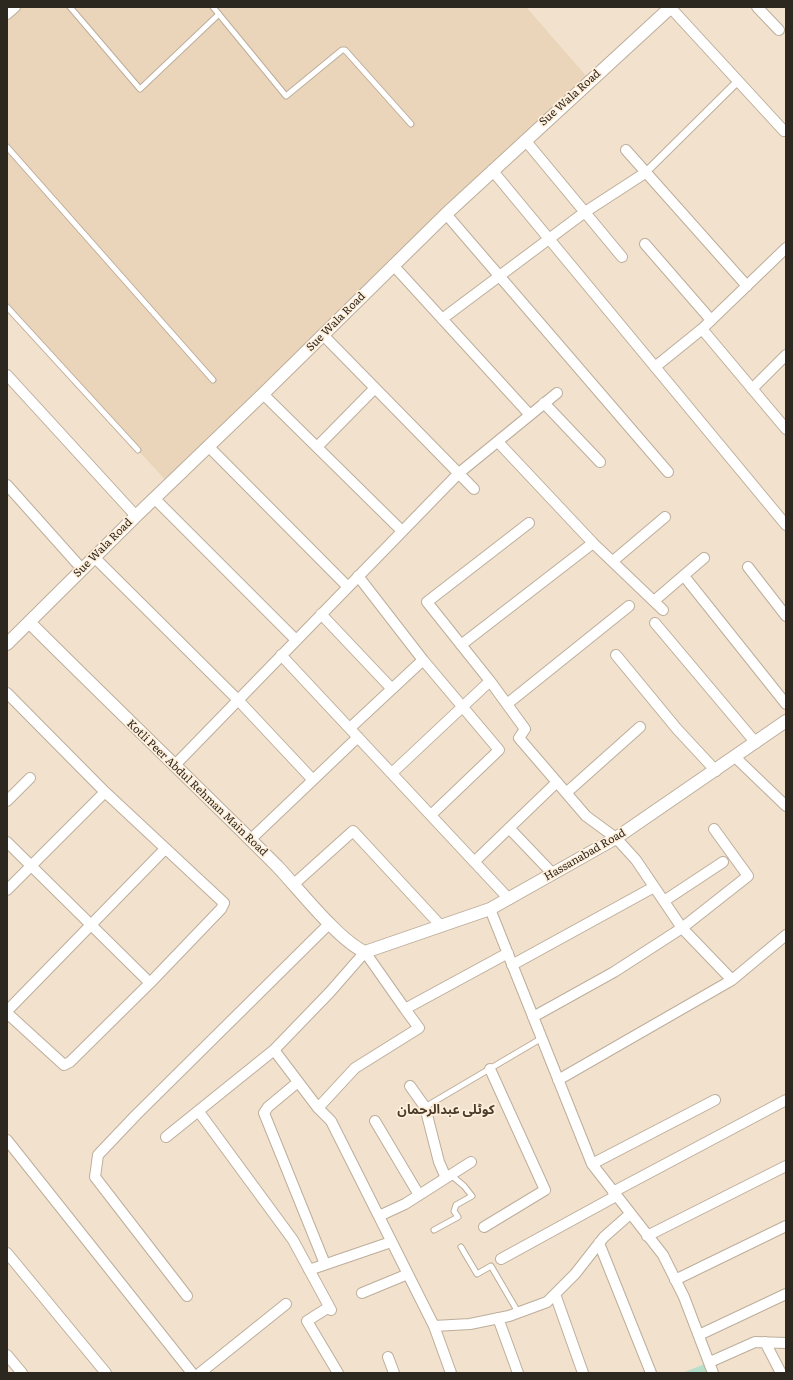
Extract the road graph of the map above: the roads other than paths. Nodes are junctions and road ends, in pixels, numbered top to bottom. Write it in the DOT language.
graph roads {
  1 [pos="15,7"];
  2 [pos="70,7"];
  3 [pos="213,7"];
  4 [pos="671,7"];
  5 [pos="757,7"];
  6 [pos="7,14"];
  7 [pos="219,14"];
  8 [pos="779,30"];
  9 [pos="738,81"];
  10 [pos="411,124"];
  11 [pos="784,131"];
  12 [pos="525,140"];
  13 [pos="7,147"];
  14 [pos="626,150"];
  15 [pos="492,170"];
  16 [pos="646,173"];
  17 [pos="585,212"];
  18 [pos="446,214"];
  19 [pos="550,239"];
  20 [pos="645,244"];
  21 [pos="786,248"];
  22 [pos="622,257"];
  23 [pos="393,265"];
  24 [pos="500,277"];
  25 [pos="746,286"];
  26 [pos="7,307"];
  27 [pos="442,319"];
  28 [pos="711,320"];
  29 [pos="702,330"];
  30 [pos="322,335"];
  31 [pos="786,355"];
  32 [pos="655,367"];
  33 [pos="7,375"];
  34 [pos="213,380"];
  35 [pos="375,388"];
  36 [pos="752,389"];
  37 [pos="557,393"];
  38 [pos="263,394"];
  39 [pos="544,403"];
  40 [pos="530,415"];
  41 [pos="786,429"];
  42 [pos="498,442"];
  43 [pos="208,446"];
  44 [pos="317,447"];
  45 [pos="138,450"];
  46 [pos="600,462"];
  47 [pos="668,472"];
  48 [pos="459,473"];
  49 [pos="7,484"];
  50 [pos="474,489"];
  51 [pos="154,498"];
  52 [pos="136,516"];
  53 [pos="665,517"];
  54 [pos="529,523"];
  55 [pos="786,525"];
  56 [pos="402,531"];
  57 [pos="593,542"];
  58 [pos="94,557"];
  59 [pos="704,558"];
  60 [pos="613,561"];
  61 [pos="748,566"];
  62 [pos="82,568"];
  63 [pos="358,576"];
  64 [pos="684,576"];
  65 [pos="348,587"];
  66 [pos="654,601"];
  67 [pos="629,606"];
  68 [pos="663,610"];
  69 [pos="321,614"];
  70 [pos="786,616"];
  71 [pos="29,622"];
  72 [pos="655,623"];
  73 [pos="296,640"];
  74 [pos="7,644"];
  75 [pos="461,645"];
  76 [pos="281,655"];
  77 [pos="616,655"];
  78 [pos="423,660"];
  79 [pos="490,681"];
  80 [pos="392,689"];
  81 [pos="7,693"];
  82 [pos="238,700"];
  83 [pos="507,704"];
  84 [pos="786,704"];
  85 [pos="463,707"];
  86 [pos="786,721"];
  87 [pos="640,727"];
  88 [pos="350,728"];
  89 [pos="358,737"];
  90 [pos="756,743"];
  91 [pos="735,757"];
  92 [pos="174,766"];
  93 [pos="716,771"];
  94 [pos="392,773"];
  95 [pos="30,778"];
  96 [pos="312,780"];
  97 [pos="557,782"];
  98 [pos="105,792"];
  99 [pos="566,793"];
  100 [pos="7,800"];
  101 [pos="786,806"];
  102 [pos="431,815"];
  103 [pos="509,828"];
  104 [pos="714,829"];
  105 [pos="616,838"];
  106 [pos="250,840"];
  107 [pos="7,842"];
  108 [pos="165,848"];
  109 [pos="474,862"];
  110 [pos="722,862"];
  111 [pos="31,866"];
  112 [pos="553,874"];
  113 [pos="294,884"];
  114 [pos="654,887"];
  115 [pos="7,890"];
  116 [pos="509,899"];
  117 [pos="664,901"];
  118 [pos="490,909"];
  119 [pos="330,923"];
  120 [pos="90,926"];
  121 [pos="441,926"];
  122 [pos="682,928"];
  123 [pos="786,935"];
  124 [pos="365,952"];
  125 [pos="508,953"];
  126 [pos="512,965"];
  127 [pos="732,980"];
  128 [pos="150,983"];
  129 [pos="405,1010"];
  130 [pos="7,1012"];
  131 [pos="533,1017"];
  132 [pos="542,1038"];
  133 [pos="274,1050"];
  134 [pos="490,1069"];
  135 [pos="558,1080"];
  136 [pos="298,1082"];
  137 [pos="410,1086"];
  138 [pos="715,1100"];
  139 [pos="786,1100"];
  140 [pos="425,1107"];
  141 [pos="318,1108"];
  142 [pos="199,1112"];
  143 [pos="375,1121"];
  144 [pos="166,1138"];
  145 [pos="7,1140"];
  146 [pos="471,1162"];
  147 [pos="592,1164"];
  148 [pos="786,1166"];
  149 [pos="448,1176"];
  150 [pos="614,1194"];
  151 [pos="419,1195"];
  152 [pos="630,1214"];
  153 [pos="379,1216"];
  154 [pos="786,1226"];
  155 [pos="484,1227"];
  156 [pos="434,1230"];
  157 [pos="647,1236"];
  158 [pos="391,1242"];
  159 [pos="600,1243"];
  160 [pos="461,1247"];
  161 [pos="7,1253"];
  162 [pos="500,1259"];
  163 [pos="325,1264"];
  164 [pos="309,1270"];
  165 [pos="408,1274"];
  166 [pos="675,1280"];
  167 [pos="362,1293"];
  168 [pos="555,1294"];
  169 [pos="786,1294"];
  170 [pos="187,1296"];
  171 [pos="286,1304"];
  172 [pos="518,1312"];
  173 [pos="498,1318"];
  174 [pos="434,1326"];
  175 [pos="699,1335"];
  176 [pos="765,1342"];
  177 [pos="786,1343"];
  178 [pos="7,1355"];
  179 [pos="388,1357"];
  180 [pos="710,1362"];
  181 [pos="22,1373"];
  182 [pos="106,1373"];
  183 [pos="192,1373"];
  184 [pos="200,1373"];
  185 [pos="338,1373"];
  186 [pos="394,1373"];
  187 [pos="451,1373"];
  188 [pos="518,1373"];
  189 [pos="583,1373"];
  190 [pos="651,1373"];
  191 [pos="713,1373"];
  192 [pos="781,1373"];
  1 -- 6 [label="street"];
  2 -- 7 [label="lane"];
  3 -- 7 [label="lane"];
  4 -- 9 [label="street"];
  4 -- 12 [label="street, Sue Wala Road"];
  5 -- 8 [label="street"];
  7 -- 10 [label="lane"];
  9 -- 11 [label="street"];
  9 -- 16 [label="street"];
  12 -- 15 [label="street, Sue Wala Road"];
  12 -- 17 [label="street"];
  13 -- 34 [label="lane"];
  14 -- 16 [label="street"];
  15 -- 18 [label="street, Sue Wala Road"];
  15 -- 19 [label="street"];
  16 -- 17 [label="street"];
  16 -- 25 [label="street"];
  17 -- 19 [label="street"];
  17 -- 22 [label="street"];
  18 -- 23 [label="street, Sue Wala Road"];
  18 -- 24 [label="street"];
  19 -- 24 [label="street"];
  19 -- 32 [label="street"];
  20 -- 28 [label="street"];
  21 -- 25 [label="street"];
  23 -- 27 [label="street"];
  23 -- 30 [label="street, Sue Wala Road"];
  24 -- 27 [label="street"];
  24 -- 47 [label="street"];
  25 -- 28 [label="street"];
  26 -- 45 [label="lane"];
  27 -- 40 [label="street"];
  28 -- 29 [label="street"];
  29 -- 32 [label="street"];
  29 -- 36 [label="street"];
  30 -- 35 [label="street"];
  30 -- 38 [label="street, Sue Wala Road"];
  31 -- 36 [label="street"];
  32 -- 55 [label="street"];
  33 -- 52 [label="street"];
  35 -- 44 [label="street"];
  35 -- 48 [label="street"];
  36 -- 41 [label="street"];
  37 -- 39 [label="street"];
  38 -- 43 [label="street, Sue Wala Road"];
  38 -- 44 [label="street"];
  39 -- 40 [label="street"];
  39 -- 46 [label="street"];
  40 -- 42 [label="street"];
  42 -- 48 [label="street"];
  42 -- 57 [label="street"];
  43 -- 51 [label="street, Sue Wala Road"];
  43 -- 65 [label="street"];
  44 -- 56 [label="street"];
  48 -- 50 [label="street"];
  48 -- 56 [label="street"];
  49 -- 62 [label="street"];
  51 -- 52 [label="street, Sue Wala Road"];
  51 -- 73 [label="street"];
  52 -- 58 [label="street, Sue Wala Road"];
  53 -- 60 [label="street"];
  54 -- 75 [label="street"];
  56 -- 63 [label="street"];
  57 -- 60 [label="street"];
  57 -- 75 [label="street"];
  58 -- 62 [label="street, Sue Wala Road"];
  58 -- 82 [label="street"];
  59 -- 64 [label="street"];
  60 -- 66 [label="street"];
  61 -- 70 [label="street"];
  62 -- 71 [label="street, Sue Wala Road"];
  63 -- 65 [label="street"];
  63 -- 78 [label="street"];
  64 -- 66 [label="street"];
  64 -- 84 [label="street"];
  65 -- 69 [label="street"];
  66 -- 68 [label="street"];
  67 -- 83 [label="street"];
  69 -- 73 [label="street"];
  69 -- 80 [label="street"];
  71 -- 74 [label="street, Sue Wala Road"];
  71 -- 92 [label="street, Kotli Peer Abdul Rehman Main Road"];
  72 -- 90 [label="street"];
  73 -- 76 [label="street"];
  75 -- 79 [label="street"];
  76 -- 82 [label="street"];
  76 -- 88 [label="street"];
  77 -- 93 [label="street"];
  78 -- 80 [label="street"];
  78 -- 85 [label="street"];
  79 -- 83 [label="street"];
  79 -- 85 [label="street"];
  80 -- 88 [label="street"];
  81 -- 98 [label="street"];
  82 -- 92 [label="street"];
  82 -- 96 [label="street"];
  83 -- 97 [label="street"];
  85 -- 94 [label="street"];
  85 -- 102 [label="street"];
  86 -- 90 [label="street, Hassanabad Road"];
  87 -- 99 [label="street"];
  88 -- 89 [label="street"];
  89 -- 94 [label="street"];
  89 -- 96 [label="street"];
  90 -- 91 [label="street, Hassanabad Road"];
  91 -- 93 [label="street, Hassanabad Road"];
  91 -- 101 [label="street"];
  92 -- 106 [label="street, Kotli Peer Abdul Rehman Main Road"];
  93 -- 105 [label="street, Hassanabad Road"];
  94 -- 102 [label="street"];
  95 -- 100 [label="street"];
  96 -- 106 [label="street"];
  97 -- 99 [label="street"];
  97 -- 103 [label="street"];
  98 -- 108 [label="street"];
  98 -- 111 [label="street"];
  99 -- 105 [label="street"];
  102 -- 109 [label="street"];
  103 -- 109 [label="street"];
  103 -- 112 [label="street"];
  104 -- 122 [label="street"];
  105 -- 112 [label="street, Hassanabad Road"];
  105 -- 114 [label="street"];
  106 -- 113 [label="street, Kotli Peer Abdul Rehman Main Road"];
  107 -- 111 [label="street"];
  108 -- 120 [label="street"];
  108 -- 128 [label="street"];
  109 -- 116 [label="street"];
  110 -- 117 [label="street"];
  111 -- 115 [label="street"];
  111 -- 120 [label="street"];
  112 -- 116 [label="street, Hassanabad Road"];
  113 -- 119 [label="street, Kotli Peer Abdul Rehman Main Road"];
  113 -- 121 [label="street"];
  114 -- 117 [label="street"];
  114 -- 126 [label="street"];
  116 -- 118 [label="street, Hassanabad Road"];
  117 -- 122 [label="street"];
  118 -- 121 [label="street, Hassanabad Road"];
  118 -- 125 [label="street"];
  119 -- 124 [label="street, Kotli Peer Abdul Rehman Main Road"];
  119 -- 170 [label="street"];
  120 -- 128 [label="street"];
  120 -- 130 [label="street"];
  121 -- 124 [label="street, Hassanabad Road"];
  122 -- 127 [label="street"];
  122 -- 131 [label="street"];
  123 -- 127 [label="street"];
  124 -- 129 [label="street"];
  124 -- 133 [label="street"];
  125 -- 126 [label="street"];
  125 -- 129 [label="street"];
  126 -- 131 [label="street"];
  127 -- 135 [label="street"];
  128 -- 130 [label="street"];
  129 -- 141 [label="street"];
  131 -- 132 [label="street"];
  132 -- 134 [label="lane"];
  132 -- 135 [label="street"];
  133 -- 136 [label="street"];
  133 -- 142 [label="street"];
  134 -- 140 [label="lane"];
  134 -- 155 [label="street"];
  135 -- 147 [label="street"];
  136 -- 141 [label="street"];
  136 -- 163 [label="street"];
  137 -- 140 [label="street"];
  138 -- 147 [label="street"];
  139 -- 150 [label="street"];
  140 -- 149 [label="street"];
  141 -- 153 [label="street"];
  142 -- 144 [label="street"];
  142 -- 164 [label="street"];
  143 -- 151 [label="street"];
  145 -- 183 [label="street"];
  146 -- 149 [label="street"];
  147 -- 150 [label="street"];
  148 -- 157 [label="street"];
  149 -- 151 [label="street"];
  149 -- 156 [label="lane"];
  150 -- 152 [label="street"];
  150 -- 162 [label="street"];
  151 -- 153 [label="street"];
  152 -- 157 [label="street"];
  152 -- 159 [label="street"];
  153 -- 158 [label="street"];
  154 -- 166 [label="street"];
  157 -- 166 [label="street"];
  158 -- 163 [label="street"];
  158 -- 165 [label="street"];
  159 -- 168 [label="street"];
  159 -- 190 [label="street"];
  160 -- 172 [label="lane"];
  161 -- 182 [label="street"];
  163 -- 164 [label="street"];
  164 -- 185 [label="street"];
  165 -- 167 [label="street"];
  165 -- 174 [label="street"];
  166 -- 175 [label="street"];
  168 -- 172 [label="street"];
  168 -- 189 [label="street"];
  169 -- 175 [label="street"];
  171 -- 184 [label="street"];
  172 -- 173 [label="street"];
  173 -- 174 [label="street"];
  173 -- 188 [label="street"];
  174 -- 187 [label="street"];
  175 -- 180 [label="street"];
  176 -- 177 [label="street"];
  176 -- 180 [label="street"];
  176 -- 192 [label="street"];
  178 -- 181 [label="street"];
  179 -- 186 [label="street"];
  180 -- 191 [label="street"];
}
